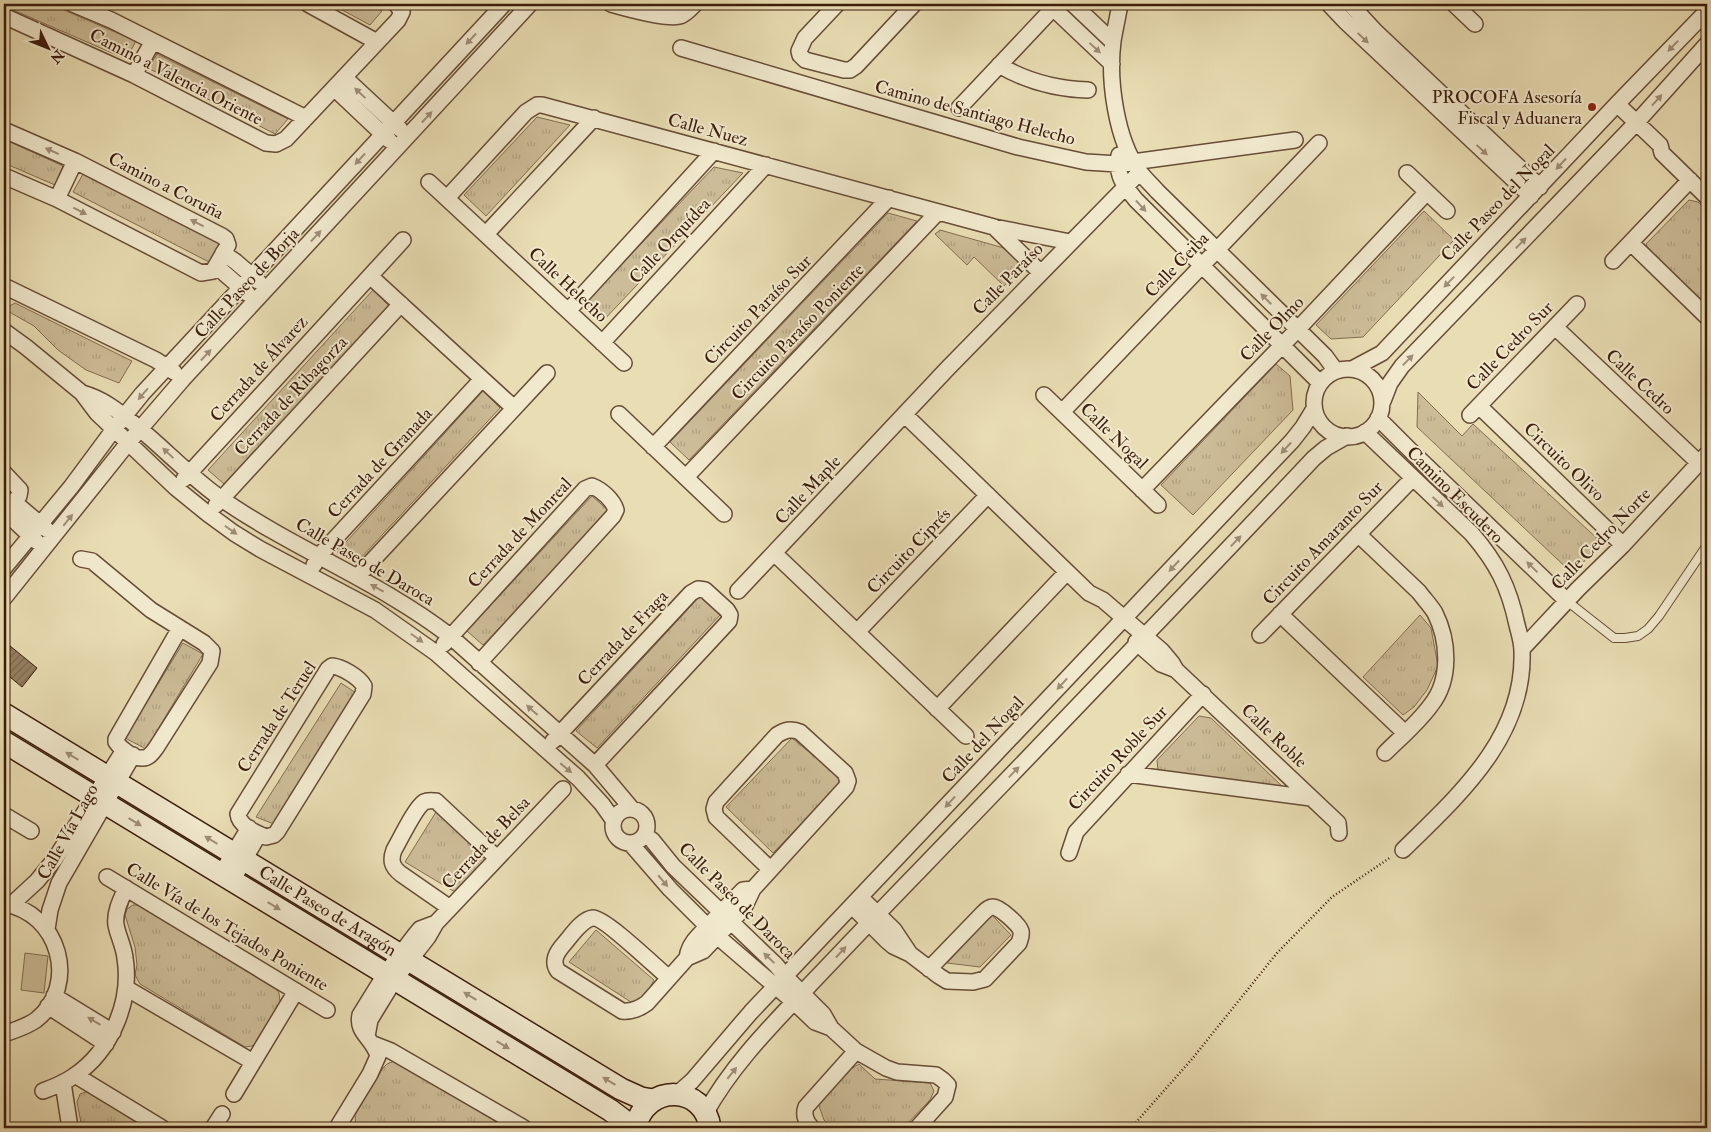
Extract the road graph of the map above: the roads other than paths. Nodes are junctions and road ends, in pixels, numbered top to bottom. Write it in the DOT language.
graph roads {
  1 [pos="73,4"];
  2 [pos="308,4"];
  3 [pos="396,4"];
  4 [pos="504,4"];
  5 [pos="530,4"];
  6 [pos="695,4"];
  7 [pos="837,4"];
  8 [pos="914,4"];
  9 [pos="1073,4"];
  10 [pos="1120,4"];
  11 [pos="1329,4"];
  12 [pos="1350,4"];
  13 [pos="1054,5"];
  14 [pos="1459,5"];
  15 [pos="622,6"];
  16 [pos="1707,12"];
  17 [pos="4,16"];
  18 [pos="1475,24"];
  19 [pos="153,41"];
  20 [pos="377,42"];
  21 [pos="1113,42"];
  22 [pos="1707,44"];
  23 [pos="681,48"];
  24 [pos="1399,62"];
  25 [pos="1112,64"];
  26 [pos="999,65"];
  27 [pos="134,75"];
  28 [pos="339,83"];
  29 [pos="1088,90"];
  30 [pos="959,108"];
  31 [pos="1614,108"];
  32 [pos="306,118"];
  33 [pos="594,118"];
  34 [pos="1634,126"];
  35 [pos="388,128"];
  36 [pos="4,130"];
  37 [pos="1122,136"];
  38 [pos="1295,140"];
  39 [pos="403,142"];
  40 [pos="1319,143"];
  41 [pos="714,151"];
  42 [pos="75,161"];
  43 [pos="1118,164"];
  44 [pos="766,165"];
  45 [pos="1136,167"];
  46 [pos="1407,173"];
  47 [pos="4,176"];
  48 [pos="1690,180"];
  49 [pos="429,182"];
  50 [pos="1125,187"];
  51 [pos="1427,192"];
  52 [pos="1535,192"];
  53 [pos="1707,197"];
  54 [pos="447,198"];
  55 [pos="889,198"];
  56 [pos="57,199"];
  57 [pos="938,212"];
  58 [pos="1447,212"];
  59 [pos="994,227"];
  60 [pos="486,234"];
  61 [pos="403,240"];
  62 [pos="1070,242"];
  63 [pos="1630,243"];
  64 [pos="1217,250"];
  65 [pos="219,260"];
  66 [pos="1613,261"];
  67 [pos="1202,267"];
  68 [pos="1041,272"];
  69 [pos="252,276"];
  70 [pos="370,276"];
  71 [pos="4,286"];
  72 [pos="241,287"];
  73 [pos="266,289"];
  74 [pos="256,301"];
  75 [pos="401,304"];
  76 [pos="1577,304"];
  77 [pos="568,311"];
  78 [pos="1707,317"];
  79 [pos="1555,327"];
  80 [pos="1297,330"];
  81 [pos="4,331"];
  82 [pos="602,343"];
  83 [pos="1282,346"];
  84 [pos="624,364"];
  85 [pos="167,366"];
  86 [pos="1352,369"];
  87 [pos="1336,371"];
  88 [pos="547,373"];
  89 [pos="183,379"];
  90 [pos="482,379"];
  91 [pos="1320,383"];
  92 [pos="82,393"];
  93 [pos="1044,395"];
  94 [pos="1382,401"];
  95 [pos="514,408"];
  96 [pos="1314,409"];
  97 [pos="1474,411"];
  98 [pos="1062,412"];
  99 [pos="619,414"];
  100 [pos="905,415"];
  101 [pos="124,416"];
  102 [pos="1378,418"];
  103 [pos="114,429"];
  104 [pos="140,429"];
  105 [pos="1365,432"];
  106 [pos="1347,436"];
  107 [pos="128,443"];
  108 [pos="653,447"];
  109 [pos="1703,458"];
  110 [pos="4,473"];
  111 [pos="190,473"];
  112 [pos="686,477"];
  113 [pos="1413,478"];
  114 [pos="176,488"];
  115 [pos="1142,490"];
  116 [pos="988,495"];
  117 [pos="222,499"];
  118 [pos="1158,505"];
  119 [pos="8,509"];
  120 [pos="208,514"];
  121 [pos="724,514"];
  122 [pos="35,529"];
  123 [pos="1358,534"];
  124 [pos="55,536"];
  125 [pos="1623,545"];
  126 [pos="1707,545"];
  127 [pos="45,549"];
  128 [pos="774,553"];
  129 [pos="318,557"];
  130 [pos="81,559"];
  131 [pos="4,568"];
  132 [pos="1067,572"];
  133 [pos="309,575"];
  134 [pos="357,577"];
  135 [pos="738,591"];
  136 [pos="4,598"];
  137 [pos="399,600"];
  138 [pos="1567,601"];
  139 [pos="1280,614"];
  140 [pos="388,618"];
  141 [pos="1121,622"];
  142 [pos="180,628"];
  143 [pos="856,632"];
  144 [pos="1260,635"];
  145 [pos="450,636"];
  146 [pos="1142,640"];
  147 [pos="1522,649"];
  148 [pos="436,653"];
  149 [pos="479,663"];
  150 [pos="1203,694"];
  151 [pos="937,709"];
  152 [pos="4,714"];
  153 [pos="1405,733"];
  154 [pos="559,734"];
  155 [pos="966,736"];
  156 [pos="4,742"];
  157 [pos="545,750"];
  158 [pos="129,752"];
  159 [pos="1386,753"];
  160 [pos="595,766"];
  161 [pos="1128,774"];
  162 [pos="112,780"];
  163 [pos="563,789"];
  164 [pos="1311,798"];
  165 [pos="99,800"];
  166 [pos="632,809"];
  167 [pos="5,819"];
  168 [pos="614,821"];
  169 [pos="31,831"];
  170 [pos="254,831"];
  171 [pos="1339,833"];
  172 [pos="645,835"];
  173 [pos="631,844"];
  174 [pos="1403,850"];
  175 [pos="1069,853"];
  176 [pos="239,856"];
  177 [pos="497,858"];
  178 [pos="770,869"];
  179 [pos="107,877"];
  180 [pos="226,877"];
  181 [pos="126,888"];
  182 [pos="856,902"];
  183 [pos="7,905"];
  184 [pos="450,908"];
  185 [pos="726,917"];
  186 [pos="873,918"];
  187 [pos="47,930"];
  188 [pos="712,931"];
  189 [pos="405,957"];
  190 [pos="929,969"];
  191 [pos="391,976"];
  192 [pos="669,978"];
  193 [pos="780,982"];
  194 [pos="126,988"];
  195 [pos="296,991"];
  196 [pos="798,997"];
  197 [pos="51,1001"];
  198 [pos="327,1010"];
  199 [pos="4,1034"];
  200 [pos="109,1038"];
  201 [pos="370,1040"];
  202 [pos="856,1051"];
  203 [pos="253,1062"];
  204 [pos="69,1079"];
  205 [pos="43,1091"];
  206 [pos="234,1094"];
  207 [pos="676,1094"];
  208 [pos="653,1100"];
  209 [pos="222,1114"];
  210 [pos="708,1121"];
  211 [pos="70,1128"];
  212 [pos="162,1128"];
  213 [pos="213,1128"];
  214 [pos="338,1128"];
  215 [pos="524,1128"];
  216 [pos="634,1128"];
  217 [pos="812,1128"];
  218 [pos="917,1128"];
  1 -- 19 [label="street"];
  2 -- 20 [label="street"];
  3 -- 20 [label="street"];
  4 -- 35 [label="street, Calle Paseo de Borja, one-way"];
  39 -- 5 [label="street, Calle Paseo de Borja, one-way"];
  6 -- 15 [label="street"];
  7 -- 8 [label="street"];
  9 -- 21 [label="street"];
  10 -- 21 [label="street"];
  11 -- 24 [label="street, one-way"];
  12 -- 24 [label="street"];
  13 -- 25 [label="street, one-way"];
  13 -- 26 [label="street"];
  14 -- 18 [label="street"];
  16 -- 31 [label="street, Calle Paseo del Nogal, one-way"];
  17 -- 27 [label="street, Camino a Valencia Oriente"];
  19 -- 27 [label="street"];
  19 -- 32 [label="street"];
  20 -- 28 [label="street"];
  21 -- 25 [label="street"];
  34 -- 22 [label="street, one-way"];
  23 -- 43 [label="street, Camino de Santiago Helecho"];
  24 -- 52 [label="street"];
  25 -- 37 [label="street"];
  26 -- 29 [label="street"];
  26 -- 30 [label="street"];
  27 -- 32 [label="street, Camino a Valencia Oriente"];
  28 -- 32 [label="street"];
  28 -- 35 [label="street"];
  31 -- 34 [label="street"];
  31 -- 52 [label="street, Calle Paseo del Nogal, one-way"];
  33 -- 41 [label="street, Calle Nuez"];
  33 -- 54 [label="street, Calle Nuez"];
  33 -- 60 [label="street"];
  34 -- 48 [label="street"];
  94 -- 34 [label="street, one-way"];
  35 -- 39 [label="street"];
  35 -- 69 [label="street, Calle Paseo de Borja, one-way"];
  42 -- 36 [label="street, Camino a Coruña, one-way"];
  37 -- 43 [label="street"];
  37 -- 45 [label="street"];
  38 -- 45 [label="street, Camino de Santiago Helecho"];
  73 -- 39 [label="street, Calle Paseo de Borja, one-way"];
  40 -- 64 [label="street, Calle Ceiba"];
  41 -- 44 [label="street, Calle Nuez"];
  41 -- 77 [label="street, Calle Orquídea"];
  42 -- 56 [label="street"];
  65 -- 42 [label="street, Camino a Coruña, one-way"];
  43 -- 45 [label="street, Camino de Santiago Helecho"];
  43 -- 50 [label="street"];
  44 -- 55 [label="street, Calle Nuez"];
  44 -- 82 [label="street, Calle Orquídea"];
  45 -- 50 [label="street, Calle Paraíso"];
  45 -- 64 [label="street"];
  46 -- 51 [label="street"];
  47 -- 56 [label="street"];
  48 -- 53 [label="street"];
  48 -- 63 [label="street"];
  49 -- 54 [label="street, Calle Helecho"];
  50 -- 62 [label="street, Calle Paraíso"];
  50 -- 67 [label="street, one-way"];
  51 -- 58 [label="street"];
  51 -- 80 [label="street, Calle Olmo"];
  52 -- 86 [label="street, Calle Paseo del Nogal, one-way"];
  54 -- 60 [label="street, Calle Helecho"];
  55 -- 57 [label="street, Calle Nuez"];
  55 -- 108 [label="street, Circuito Paraíso Sur"];
  56 -- 65 [label="street, one-way"];
  57 -- 59 [label="street, Calle Nuez"];
  57 -- 112 [label="street, Circuito Paraíso Poniente"];
  59 -- 62 [label="street, Calle Nuez"];
  59 -- 68 [label="street, Calle Nuez"];
  60 -- 77 [label="street, Calle Helecho"];
  61 -- 70 [label="street, Cerrada de Álvarez"];
  62 -- 68 [label="street, Calle Paraíso"];
  63 -- 66 [label="street"];
  63 -- 78 [label="street"];
  64 -- 67 [label="street, Calle Ceiba"];
  80 -- 64 [label="street, one-way"];
  65 -- 69 [label="street"];
  65 -- 72 [label="street"];
  67 -- 83 [label="street"];
  67 -- 98 [label="street, Calle Ceiba"];
  68 -- 100 [label="street, Calle Paraíso"];
  69 -- 72 [label="street, Calle Paseo de Borja"];
  69 -- 73 [label="street"];
  70 -- 75 [label="street"];
  70 -- 111 [label="street, Cerrada de Álvarez"];
  71 -- 85 [label="street"];
  72 -- 74 [label="street"];
  72 -- 85 [label="street, Calle Paseo de Borja"];
  73 -- 74 [label="street, Calle Paseo de Borja"];
  89 -- 74 [label="street, Calle Paseo de Borja, one-way"];
  75 -- 90 [label="street"];
  75 -- 117 [label="street, Cerrada de Ribagorza"];
  76 -- 79 [label="street, Calle Cedro Sur"];
  77 -- 82 [label="street, Calle Helecho"];
  79 -- 97 [label="street, Calle Cedro Sur"];
  79 -- 109 [label="street, Calle Cedro"];
  80 -- 83 [label="street, Calle Olmo"];
  80 -- 87 [label="street"];
  81 -- 92 [label="street, Calle Paseo de Daroca"];
  82 -- 84 [label="street, Calle Helecho"];
  83 -- 91 [label="street"];
  83 -- 115 [label="street, Calle Olmo"];
  85 -- 89 [label="street"];
  85 -- 101 [label="street, Calle Paseo de Borja, one-way"];
  86 -- 87 [label="street"];
  86 -- 94 [label="street"];
  87 -- 91 [label="street"];
  88 -- 95 [label="street"];
  89 -- 104 [label="street, Calle Paseo de Borja"];
  90 -- 95 [label="street"];
  90 -- 129 [label="street, Cerrada de Granada"];
  91 -- 96 [label="street"];
  92 -- 101 [label="street, Calle Paseo de Daroca"];
  92 -- 103 [label="street, Calle Paseo de Daroca"];
  93 -- 98 [label="street, Calle Nogal"];
  94 -- 102 [label="street"];
  95 -- 134 [label="street"];
  96 -- 106 [label="street"];
  96 -- 141 [label="street, Calle del Nogal, one-way"];
  97 -- 125 [label="street, Circuito Olivo"];
  98 -- 115 [label="street, Calle Nogal"];
  99 -- 108 [label="street"];
  100 -- 116 [label="street"];
  100 -- 128 [label="street, Calle Maple"];
  101 -- 103 [label="street, Calle Paseo de Borja"];
  101 -- 104 [label="street, Calle Paseo de Daroca"];
  102 -- 105 [label="street"];
  138 -- 102 [label="street, Camino Escudero, one-way"];
  103 -- 107 [label="street, Calle Paseo de Daroca"];
  103 -- 122 [label="street, Calle Paseo de Borja"];
  104 -- 107 [label="street, Calle Paseo de Borja"];
  111 -- 104 [label="street, Calle Paseo de Daroca, one-way"];
  105 -- 106 [label="street"];
  105 -- 113 [label="street, Camino Escudero"];
  146 -- 106 [label="street, one-way"];
  107 -- 114 [label="street, Calle Paseo de Daroca"];
  124 -- 107 [label="street, Calle Paseo de Borja, one-way"];
  108 -- 112 [label="street"];
  109 -- 125 [label="street, Calle Cedro Norte"];
  110 -- 119 [label="street"];
  111 -- 114 [label="street, Cerrada de Álvarez"];
  111 -- 117 [label="street, Calle Paseo de Daroca"];
  112 -- 121 [label="street"];
  113 -- 123 [label="street, Circuito Amaranto Sur"];
  113 -- 147 [label="street, Camino Escudero, one-way"];
  114 -- 120 [label="street, Calle Paseo de Daroca"];
  115 -- 118 [label="street, Calle Nogal"];
  116 -- 132 [label="street"];
  116 -- 143 [label="street, Circuito Ciprés"];
  117 -- 120 [label="street, Cerrada de Ribagorza"];
  117 -- 129 [label="street, Calle Paseo de Daroca"];
  119 -- 122 [label="street"];
  120 -- 133 [label="street, Calle Paseo de Daroca, one-way"];
  122 -- 124 [label="street"];
  122 -- 127 [label="street"];
  122 -- 131 [label="street, Calle Paseo de Borja"];
  123 -- 139 [label="street, Circuito Amaranto Sur"];
  123 -- 153 [label="street"];
  124 -- 127 [label="street, Calle Paseo de Borja"];
  125 -- 138 [label="street, Calle Cedro Norte"];
  126 -- 138 [label="lane"];
  127 -- 136 [label="street, Calle Paseo de Borja"];
  128 -- 135 [label="street, Calle Maple"];
  128 -- 143 [label="street"];
  129 -- 133 [label="street, Cerrada de Granada"];
  129 -- 134 [label="street, Calle Paseo de Daroca"];
  130 -- 142 [label="street"];
  132 -- 141 [label="street"];
  132 -- 151 [label="street"];
  133 -- 140 [label="street, Calle Paseo de Daroca"];
  137 -- 134 [label="street, Calle Paseo de Daroca, one-way"];
  137 -- 140 [label="street"];
  137 -- 145 [label="street, Calle Paseo de Daroca"];
  138 -- 147 [label="street, Calle Cedro Norte"];
  139 -- 144 [label="street, Circuito Amaranto Sur"];
  139 -- 153 [label="street"];
  140 -- 148 [label="street, Calle Paseo de Daroca, one-way"];
  141 -- 146 [label="street, Calle Roble"];
  141 -- 182 [label="street, Calle del Nogal, one-way"];
  142 -- 158 [label="street"];
  142 -- 158 [label="street"];
  143 -- 151 [label="street"];
  145 -- 148 [label="street, Cerrada de Monreal"];
  145 -- 149 [label="street, Calle Paseo de Daroca"];
  145 -- 149 [label="street, Cerrada de Monreal"];
  146 -- 150 [label="street, Calle Roble"];
  186 -- 146 [label="street, one-way"];
  147 -- 174 [label="street, Camino Escudero"];
  148 -- 157 [label="street, Calle Paseo de Daroca"];
  154 -- 149 [label="street, Calle Paseo de Daroca, one-way"];
  150 -- 161 [label="street, Circuito Roble Sur"];
  150 -- 164 [label="street, Calle Roble"];
  151 -- 155 [label="street"];
  162 -- 152 [label="street, Calle Paseo de Aragón, one-way"];
  153 -- 159 [label="street"];
  154 -- 157 [label="street, Cerrada de Fraga"];
  154 -- 160 [label="street, Calle Paseo de Daroca"];
  154 -- 160 [label="street, Cerrada de Fraga"];
  156 -- 165 [label="street, Calle Paseo de Aragón"];
  157 -- 168 [label="street, Calle Paseo de Daroca, one-way"];
  158 -- 162 [label="street, Calle Vía Lago"];
  160 -- 166 [label="street, Calle Paseo de Daroca"];
  161 -- 164 [label="street"];
  161 -- 175 [label="street, Circuito Roble Sur"];
  162 -- 165 [label="street, Calle Vía Lago"];
  176 -- 162 [label="street, Calle Paseo de Aragón, one-way"];
  163 -- 177 [label="street, Cerrada de Belsa"];
  164 -- 171 [label="street, Calle Roble"];
  165 -- 180 [label="street, Calle Paseo de Aragón, one-way"];
  165 -- 183 [label="street, Calle Vía Lago"];
  165 -- 187 [label="street, Calle Vía Lago"];
  166 -- 168 [label="street"];
  166 -- 172 [label="street"];
  167 -- 169 [label="street"];
  168 -- 173 [label="street"];
  170 -- 170 [label="street, Cerrada de Teruel"];
  170 -- 176 [label="street"];
  172 -- 173 [label="street"];
  172 -- 185 [label="street, Calle Paseo de Daroca"];
  173 -- 188 [label="street, Calle Paseo de Daroca, one-way"];
  176 -- 180 [label="street"];
  176 -- 189 [label="street, Calle Paseo de Aragón"];
  177 -- 184 [label="street, Cerrada de Belsa"];
  177 -- 184 [label="street"];
  178 -- 178 [label="street"];
  178 -- 185 [label="street"];
  179 -- 181 [label="street, Calle Vía de los Tejados Poniente"];
  180 -- 191 [label="street, Calle Paseo de Aragón, one-way"];
  181 -- 194 [label="street"];
  181 -- 195 [label="street, Calle Vía de los Tejados Poniente"];
  182 -- 186 [label="street"];
  182 -- 193 [label="street, Calle del Nogal"];
  183 -- 187 [label="street"];
  184 -- 189 [label="street, Cerrada de Belsa"];
  185 -- 188 [label="street"];
  193 -- 185 [label="street, Calle Paseo de Daroca, one-way"];
  186 -- 190 [label="street"];
  196 -- 186 [label="street, one-way"];
  187 -- 197 [label="street"];
  188 -- 192 [label="street"];
  188 -- 193 [label="street, Calle Paseo de Daroca"];
  189 -- 191 [label="street, Cerrada de Belsa"];
  208 -- 189 [label="street, Calle Paseo de Aragón, one-way"];
  190 -- 190 [label="street"];
  191 -- 201 [label="street, Cerrada de Belsa"];
  191 -- 216 [label="street, Calle Paseo de Aragón, one-way"];
  192 -- 192 [label="street"];
  193 -- 196 [label="street, Calle Paseo de Daroca"];
  193 -- 207 [label="street, Calle del Nogal"];
  194 -- 200 [label="street"];
  194 -- 203 [label="street"];
  195 -- 198 [label="street, Calle Vía de los Tejados Poniente"];
  195 -- 203 [label="street"];
  196 -- 202 [label="street, Calle Paseo de Daroca"];
  210 -- 196 [label="street, one-way"];
  197 -- 199 [label="street"];
  197 -- 200 [label="street"];
  200 -- 204 [label="street"];
  201 -- 214 [label="street, Cerrada de Belsa"];
  201 -- 215 [label="street"];
  202 -- 217 [label="street"];
  202 -- 218 [label="street, Calle Paseo de Daroca"];
  203 -- 206 [label="street"];
  204 -- 205 [label="street"];
  204 -- 211 [label="street"];
  204 -- 212 [label="street"];
  207 -- 208 [label="street"];
  207 -- 210 [label="street"];
  208 -- 216 [label="street"];
  209 -- 213 [label="street"];
}
